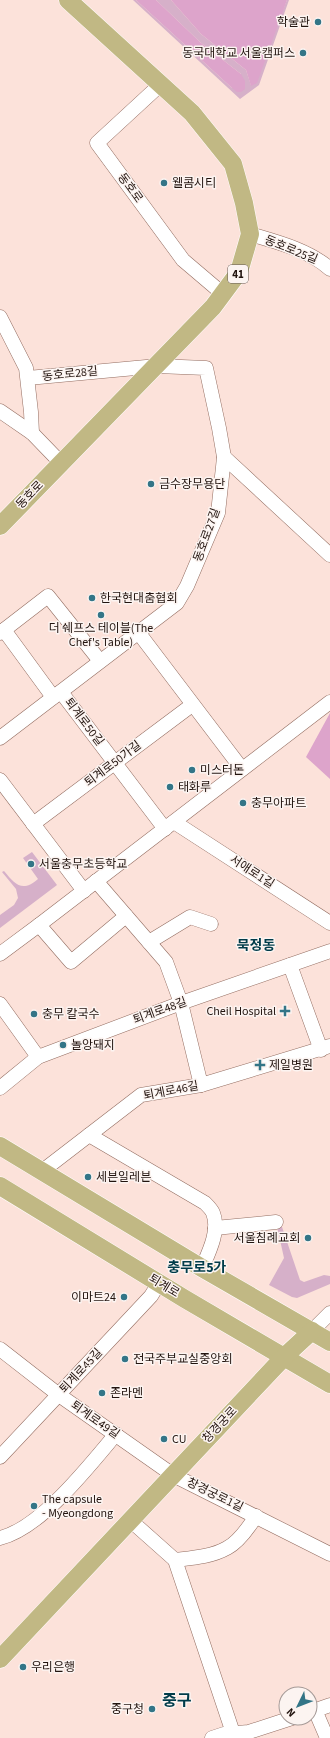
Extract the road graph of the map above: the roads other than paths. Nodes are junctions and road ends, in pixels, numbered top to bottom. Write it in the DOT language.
graph roads {
  1 [pos="68,0"];
  2 [pos="160,84"];
  3 [pos="250,234"];
  4 [pos="330,269"];
  5 [pos="223,294"];
  6 [pos="0,317"];
  7 [pos="157,366"];
  8 [pos="28,378"];
  9 [pos="0,411"];
  10 [pos="32,433"];
  11 [pos="224,457"];
  12 [pos="61,463"];
  13 [pos="0,526"];
  14 [pos="330,556"];
  15 [pos="2,631"];
  16 [pos="138,632"];
  17 [pos="100,662"];
  18 [pos="57,694"];
  19 [pos="330,702"];
  20 [pos="192,705"];
  21 [pos="0,738"];
  22 [pos="115,763"];
  23 [pos="242,769"];
  24 [pos="0,780"];
  25 [pos="33,824"];
  26 [pos="169,825"];
  27 [pos="96,881"];
  28 [pos="84,891"];
  29 [pos="126,916"];
  30 [pos="330,923"];
  31 [pos="211,924"];
  32 [pos="39,925"];
  33 [pos="149,942"];
  34 [pos="330,952"];
  35 [pos="0,954"];
  36 [pos="290,965"];
  37 [pos="181,1003"];
  38 [pos="0,1004"];
  39 [pos="325,1048"];
  40 [pos="38,1057"];
  41 [pos="202,1085"];
  42 [pos="0,1088"];
  43 [pos="89,1135"];
  44 [pos="0,1146"];
  45 [pos="41,1172"];
  46 [pos="0,1186"];
  47 [pos="276,1222"];
  48 [pos="216,1228"];
  49 [pos="202,1268"];
  50 [pos="159,1283"];
  51 [pos="330,1313"];
  52 [pos="312,1331"];
  53 [pos="330,1342"];
  54 [pos="0,1349"];
  55 [pos="285,1356"];
  56 [pos="330,1384"];
  57 [pos="59,1395"];
  58 [pos="116,1434"];
  59 [pos="0,1457"];
  60 [pos="173,1474"];
  61 [pos="256,1516"];
  62 [pos="130,1520"];
  63 [pos="0,1538"];
  64 [pos="330,1554"];
  65 [pos="175,1560"];
  66 [pos="0,1659"];
  67 [pos="330,1705"];
  68 [pos="318,1709"];
  69 [pos="318,1721"];
  70 [pos="278,1723"];
  71 [pos="234,1734"];
  72 [pos="212,1738"];
  73 [pos="327,1738"];
  1 -- 2 [label="main road, 동호로 / 41"];
  2 -- 3 [label="main road, 동호로 / 41"];
  2 -- 5 [label="street, 동호로"];
  3 -- 4 [label="street, 동호로25길"];
  3 -- 5 [label="main road, 동호로 / 41"];
  5 -- 7 [label="main road, 동호로 / 41"];
  6 -- 8 [label="street, 동호로28길"];
  7 -- 8 [label="street, 동호로28길"];
  7 -- 11 [label="street, 동호로27길"];
  7 -- 12 [label="main road, 동호로 / 41"];
  8 -- 10 [label="street"];
  9 -- 10 [label="street"];
  10 -- 12 [label="street"];
  11 -- 14 [label="street"];
  11 -- 16 [label="street, 동호로27길"];
  12 -- 13 [label="main road, 동호로 / 41"];
  15 -- 17 [label="street"];
  15 -- 18 [label="street"];
  16 -- 17 [label="street, 동호로27길"];
  16 -- 20 [label="street"];
  17 -- 18 [label="street, 동호로27길"];
  18 -- 21 [label="street, 동호로27길"];
  18 -- 22 [label="street, 퇴계로50길"];
  19 -- 23 [label="street"];
  20 -- 22 [label="street, 퇴계로50가길"];
  20 -- 23 [label="street"];
  22 -- 25 [label="street, 퇴계로50가길"];
  22 -- 26 [label="street, 퇴계로50길"];
  23 -- 26 [label="street"];
  24 -- 25 [label="street"];
  25 -- 28 [label="street"];
  26 -- 27 [label="street"];
  26 -- 30 [label="street, 서애로1길"];
  27 -- 28 [label="street"];
  27 -- 29 [label="street"];
  28 -- 32 [label="street"];
  29 -- 32 [label="street"];
  29 -- 33 [label="street"];
  31 -- 33 [label="street"];
  32 -- 35 [label="street"];
  33 -- 37 [label="street"];
  34 -- 36 [label="street, 퇴계로48길"];
  36 -- 37 [label="street, 퇴계로48길"];
  36 -- 39 [label="street, 퇴계로46길"];
  37 -- 40 [label="street, 퇴계로48길"];
  37 -- 41 [label="street"];
  38 -- 40 [label="street"];
  39 -- 41 [label="street, 퇴계로46길"];
  40 -- 42 [label="street, 퇴계로48길"];
  41 -- 43 [label="street, 퇴계로46길"];
  43 -- 45 [label="street, 퇴계로46길"];
  43 -- 48 [label="street"];
  44 -- 45 [label="main road"];
  45 -- 49 [label="main road"];
  46 -- 50 [label="main road, 퇴계로"];
  47 -- 48 [label="street"];
  48 -- 49 [label="street"];
  49 -- 52 [label="main road"];
  50 -- 55 [label="main road, 퇴계로"];
  50 -- 57 [label="street, 퇴계로45길"];
  51 -- 52 [label="street"];
  52 -- 53 [label="main road"];
  52 -- 55 [label="main road, 창경궁로"];
  54 -- 57 [label="street, 퇴계로49길"];
  55 -- 56 [label="main road, 퇴계로"];
  55 -- 60 [label="main road, 창경궁로"];
  57 -- 58 [label="street, 퇴계로49길"];
  57 -- 59 [label="street, 퇴계로45길"];
  58 -- 60 [label="street, 퇴계로49길"];
  58 -- 63 [label="street"];
  60 -- 61 [label="street, 창경궁로1길"];
  60 -- 62 [label="main road, 창경궁로"];
  61 -- 64 [label="street, 창경궁로1길"];
  61 -- 65 [label="street, 창경궁로1길"];
  62 -- 65 [label="street"];
  62 -- 66 [label="main road, 창경궁로"];
  65 -- 71 [label="street"];
  67 -- 68 [label="street"];
  69 -- 73 [label="street"];
  70 -- 71 [label="street"];
  71 -- 72 [label="street"];
}
